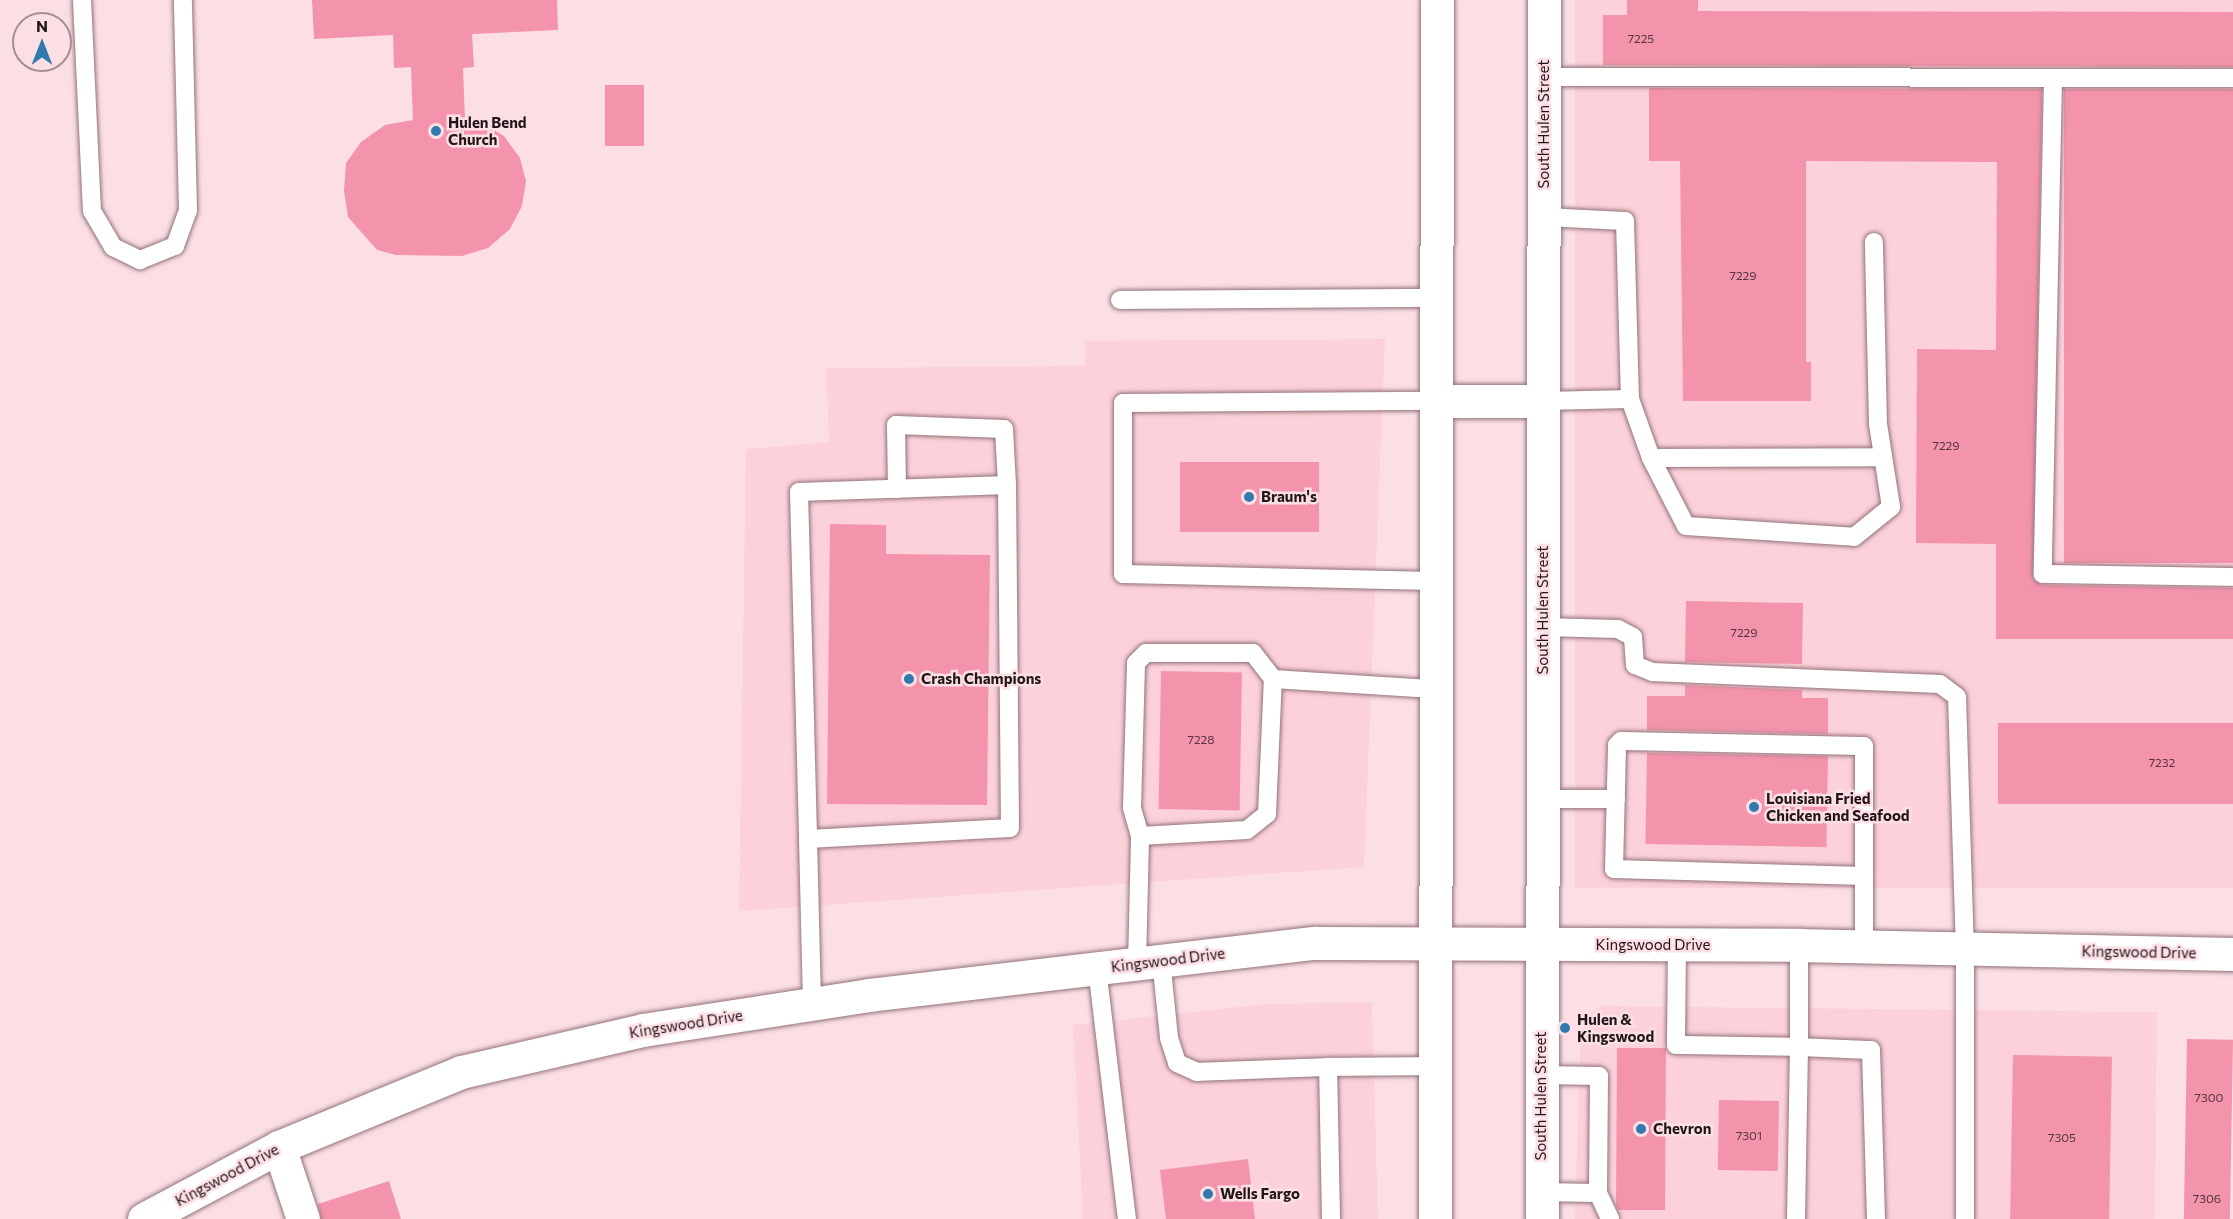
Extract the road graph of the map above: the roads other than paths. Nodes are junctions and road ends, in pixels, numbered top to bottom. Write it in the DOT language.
graph roads {
  1 [pos="82,0"];
  2 [pos="183,0"];
  3 [pos="1437,0"];
  4 [pos="1544,0"];
  5 [pos="1544,77"];
  6 [pos="2233,78"];
  7 [pos="2053,80"];
  8 [pos="1544,217"];
  9 [pos="1874,242"];
  10 [pos="1436,298"];
  11 [pos="1120,300"];
  12 [pos="1630,399"];
  13 [pos="1435,401"];
  14 [pos="1543,401"];
  15 [pos="1883,457"];
  16 [pos="1651,458"];
  17 [pos="1007,485"];
  18 [pos="897,489"];
  19 [pos="2233,577"];
  20 [pos="1434,581"];
  21 [pos="1543,627"];
  22 [pos="1273,679"];
  23 [pos="1434,689"];
  24 [pos="1542,799"];
  25 [pos="1616,799"];
  26 [pos="1140,836"];
  27 [pos="808,839"];
  28 [pos="1863,876"];
  29 [pos="1434,944"];
  30 [pos="1541,944"];
  31 [pos="1677,945"];
  32 [pos="1799,945"];
  33 [pos="1863,946"];
  34 [pos="1965,948"];
  35 [pos="2233,954"];
  36 [pos="1149,962"];
  37 [pos="1097,968"];
  38 [pos="812,1004"];
  39 [pos="1799,1047"];
  40 [pos="1434,1066"];
  41 [pos="1328,1067"];
  42 [pos="1541,1075"];
  43 [pos="279,1147"];
  44 [pos="1598,1193"];
  45 [pos="1541,1206"];
  46 [pos="144,1219"];
  47 [pos="303,1219"];
  48 [pos="1126,1219"];
  49 [pos="1331,1219"];
  50 [pos="1435,1219"];
  51 [pos="1610,1219"];
  52 [pos="1796,1219"];
  53 [pos="1875,1219"];
  54 [pos="1965,1219"];
  1 -- 2 [label="lane"];
  3 -- 10 [label="main road"];
  4 -- 5 [label="main road, South Hulen Street"];
  5 -- 7 [label="lane"];
  5 -- 8 [label="main road, South Hulen Street"];
  6 -- 7 [label="lane"];
  7 -- 19 [label="lane"];
  8 -- 12 [label="lane"];
  8 -- 14 [label="main road, South Hulen Street"];
  9 -- 15 [label="lane"];
  10 -- 11 [label="lane"];
  10 -- 13 [label="main road"];
  12 -- 14 [label="lane"];
  12 -- 16 [label="lane"];
  13 -- 14 [label="main road"];
  13 -- 20 [label="main road"];
  13 -- 20 [label="lane"];
  14 -- 21 [label="main road, South Hulen Street"];
  15 -- 16 [label="lane"];
  15 -- 16 [label="lane"];
  17 -- 18 [label="lane"];
  17 -- 18 [label="lane"];
  17 -- 27 [label="lane"];
  18 -- 27 [label="lane"];
  20 -- 23 [label="main road"];
  21 -- 24 [label="main road, South Hulen Street"];
  21 -- 34 [label="lane"];
  22 -- 23 [label="lane"];
  22 -- 26 [label="lane"];
  22 -- 26 [label="lane"];
  23 -- 29 [label="main road"];
  24 -- 25 [label="lane"];
  24 -- 30 [label="main road, South Hulen Street"];
  25 -- 28 [label="lane"];
  25 -- 28 [label="lane"];
  26 -- 36 [label="lane"];
  27 -- 38 [label="lane"];
  28 -- 33 [label="lane"];
  29 -- 30 [label="main road, Kingswood Drive"];
  29 -- 36 [label="main road, Kingswood Drive"];
  29 -- 40 [label="main road"];
  30 -- 31 [label="main road, Kingswood Drive"];
  30 -- 42 [label="main road, South Hulen Street"];
  31 -- 32 [label="main road, Kingswood Drive"];
  31 -- 39 [label="lane"];
  32 -- 33 [label="main road, Kingswood Drive"];
  32 -- 39 [label="lane"];
  33 -- 34 [label="main road, Kingswood Drive"];
  34 -- 35 [label="main road, Kingswood Drive"];
  34 -- 54 [label="lane"];
  36 -- 37 [label="main road, Kingswood Drive"];
  36 -- 41 [label="lane"];
  37 -- 38 [label="main road, Kingswood Drive"];
  37 -- 48 [label="lane"];
  38 -- 43 [label="main road, Kingswood Drive"];
  39 -- 52 [label="lane"];
  39 -- 53 [label="lane"];
  40 -- 41 [label="lane"];
  40 -- 50 [label="main road"];
  41 -- 49 [label="lane"];
  42 -- 44 [label="lane"];
  42 -- 45 [label="main road, South Hulen Street"];
  43 -- 46 [label="main road, Kingswood Drive"];
  43 -- 47 [label="main road"];
  44 -- 45 [label="lane"];
  44 -- 51 [label="lane"];
}
